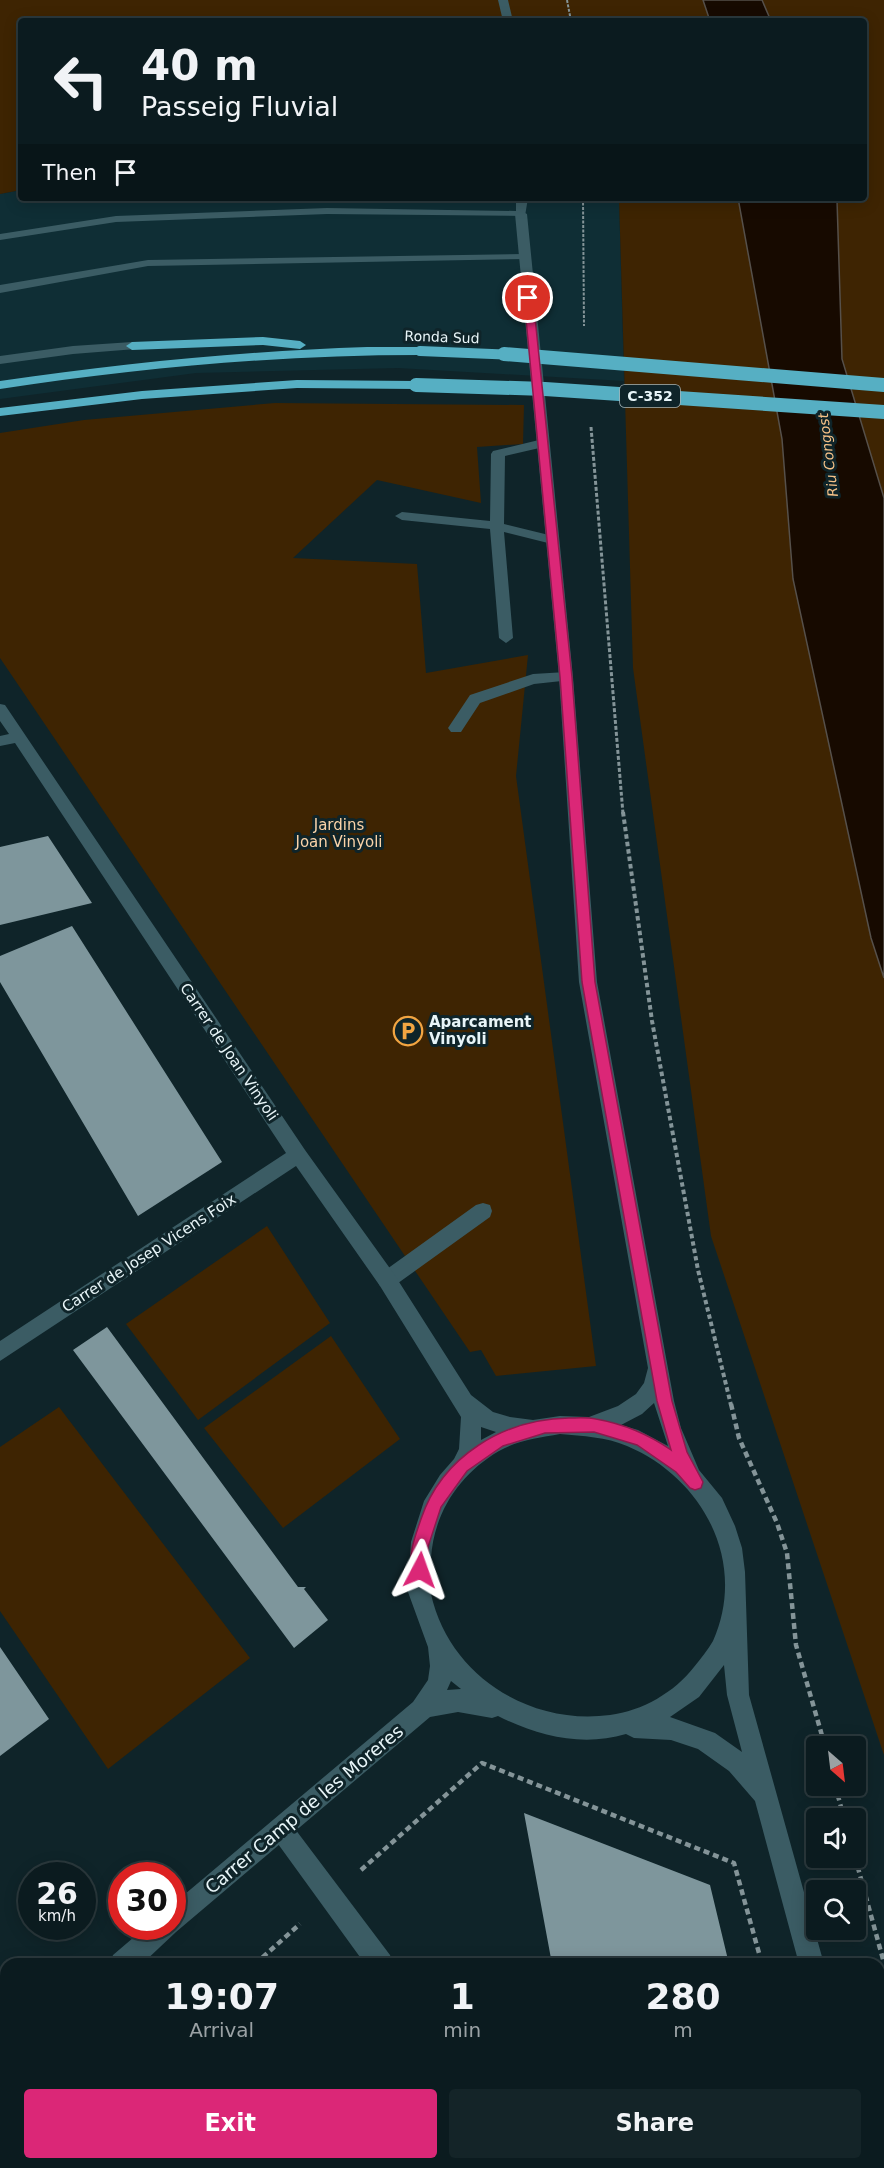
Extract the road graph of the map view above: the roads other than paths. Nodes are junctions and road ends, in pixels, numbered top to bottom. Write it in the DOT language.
graph roads {
  1 [pos="503,0"];
  2 [pos="507,18"];
  3 [pos="522,201"];
  4 [pos="521,214"];
  5 [pos="0,237"];
  6 [pos="524,257"];
  7 [pos="0,289"];
  8 [pos="132,346"];
  9 [pos="352,350"];
  10 [pos="0,360"];
  11 [pos="0,385"];
  12 [pos="884,385"];
  13 [pos="0,412"];
  14 [pos="884,412"];
  15 [pos="543,443"];
  16 [pos="402,516"];
  17 [pos="497,526"];
  18 [pos="552,540"];
  19 [pos="506,638"];
  20 [pos="566,677"];
  21 [pos="0,709"];
  22 [pos="456,728"];
  23 [pos="19,737"];
  24 [pos="0,741"];
  25 [pos="298,1155"];
  26 [pos="483,1211"];
  27 [pos="387,1280"];
  28 [pos="0,1352"];
  29 [pos="656,1358"];
  30 [pos="459,1394"];
  31 [pos="594,1425"];
  32 [pos="545,1426"];
  33 [pos="461,1466"];
  34 [pos="695,1482"];
  35 [pos="735,1601"];
  36 [pos="435,1640"];
  37 [pos="505,1711"];
  38 [pos="408,1721"];
  39 [pos="602,1729"];
  40 [pos="766,1800"];
  41 [pos="280,1829"];
  42 [pos="186,1909"];
  43 [pos="150,1940"];
  44 [pos="129,1958"];
  45 [pos="377,1958"];
  46 [pos="810,1958"];
  1 -- 2 [label="street"];
  3 -- 4 [label="street"];
  4 -- 5 [label="street"];
  4 -- 6 [label="street"];
  6 -- 7 [label="street"];
  6 -- 15 [label="street"];
  8 -- 9 [label="highway"];
  8 -- 10 [label="street"];
  9 -- 11 [label="highway, Ronda Sud / C-352"];
  9 -- 12 [label="highway, Ronda Sud / C-352, bridge"];
  13 -- 14 [label="highway, C-352, bridge"];
  15 -- 17 [label="street"];
  15 -- 18 [label="street"];
  16 -- 17 [label="street"];
  17 -- 18 [label="street"];
  17 -- 19 [label="street"];
  18 -- 20 [label="street"];
  20 -- 22 [label="street"];
  20 -- 29 [label="street"];
  21 -- 23 [label="street, Carrer de Joan Vinyoli"];
  23 -- 24 [label="street"];
  23 -- 25 [label="street, Carrer de Joan Vinyoli"];
  25 -- 27 [label="street, Carrer de Joan Vinyoli"];
  25 -- 28 [label="street, Carrer de Josep Vicens Foix"];
  26 -- 27 [label="street"];
  27 -- 30 [label="street, Carrer de Joan Vinyoli"];
  29 -- 31 [label="street"];
  29 -- 34 [label="street"];
  30 -- 32 [label="street, Carrer de Joan Vinyoli"];
  30 -- 33 [label="street, Carrer de Joan Vinyoli"];
  31 -- 32 [label="street, Carrer de Joan Vinyoli"];
  31 -- 34 [label="street"];
  32 -- 33 [label="street"];
  33 -- 36 [label="street"];
  34 -- 35 [label="street"];
  35 -- 39 [label="street"];
  35 -- 40 [label="street"];
  36 -- 37 [label="street"];
  36 -- 38 [label="street, Carrer Camp de les Moreres"];
  37 -- 38 [label="street, Carrer Camp de les Moreres"];
  37 -- 39 [label="street"];
  38 -- 41 [label="street, Carrer Camp de les Moreres"];
  39 -- 40 [label="street"];
  40 -- 46 [label="street"];
  41 -- 42 [label="street, Carrer Camp de les Moreres"];
  41 -- 45 [label="street"];
  43 -- 44 [label="street"];
}
